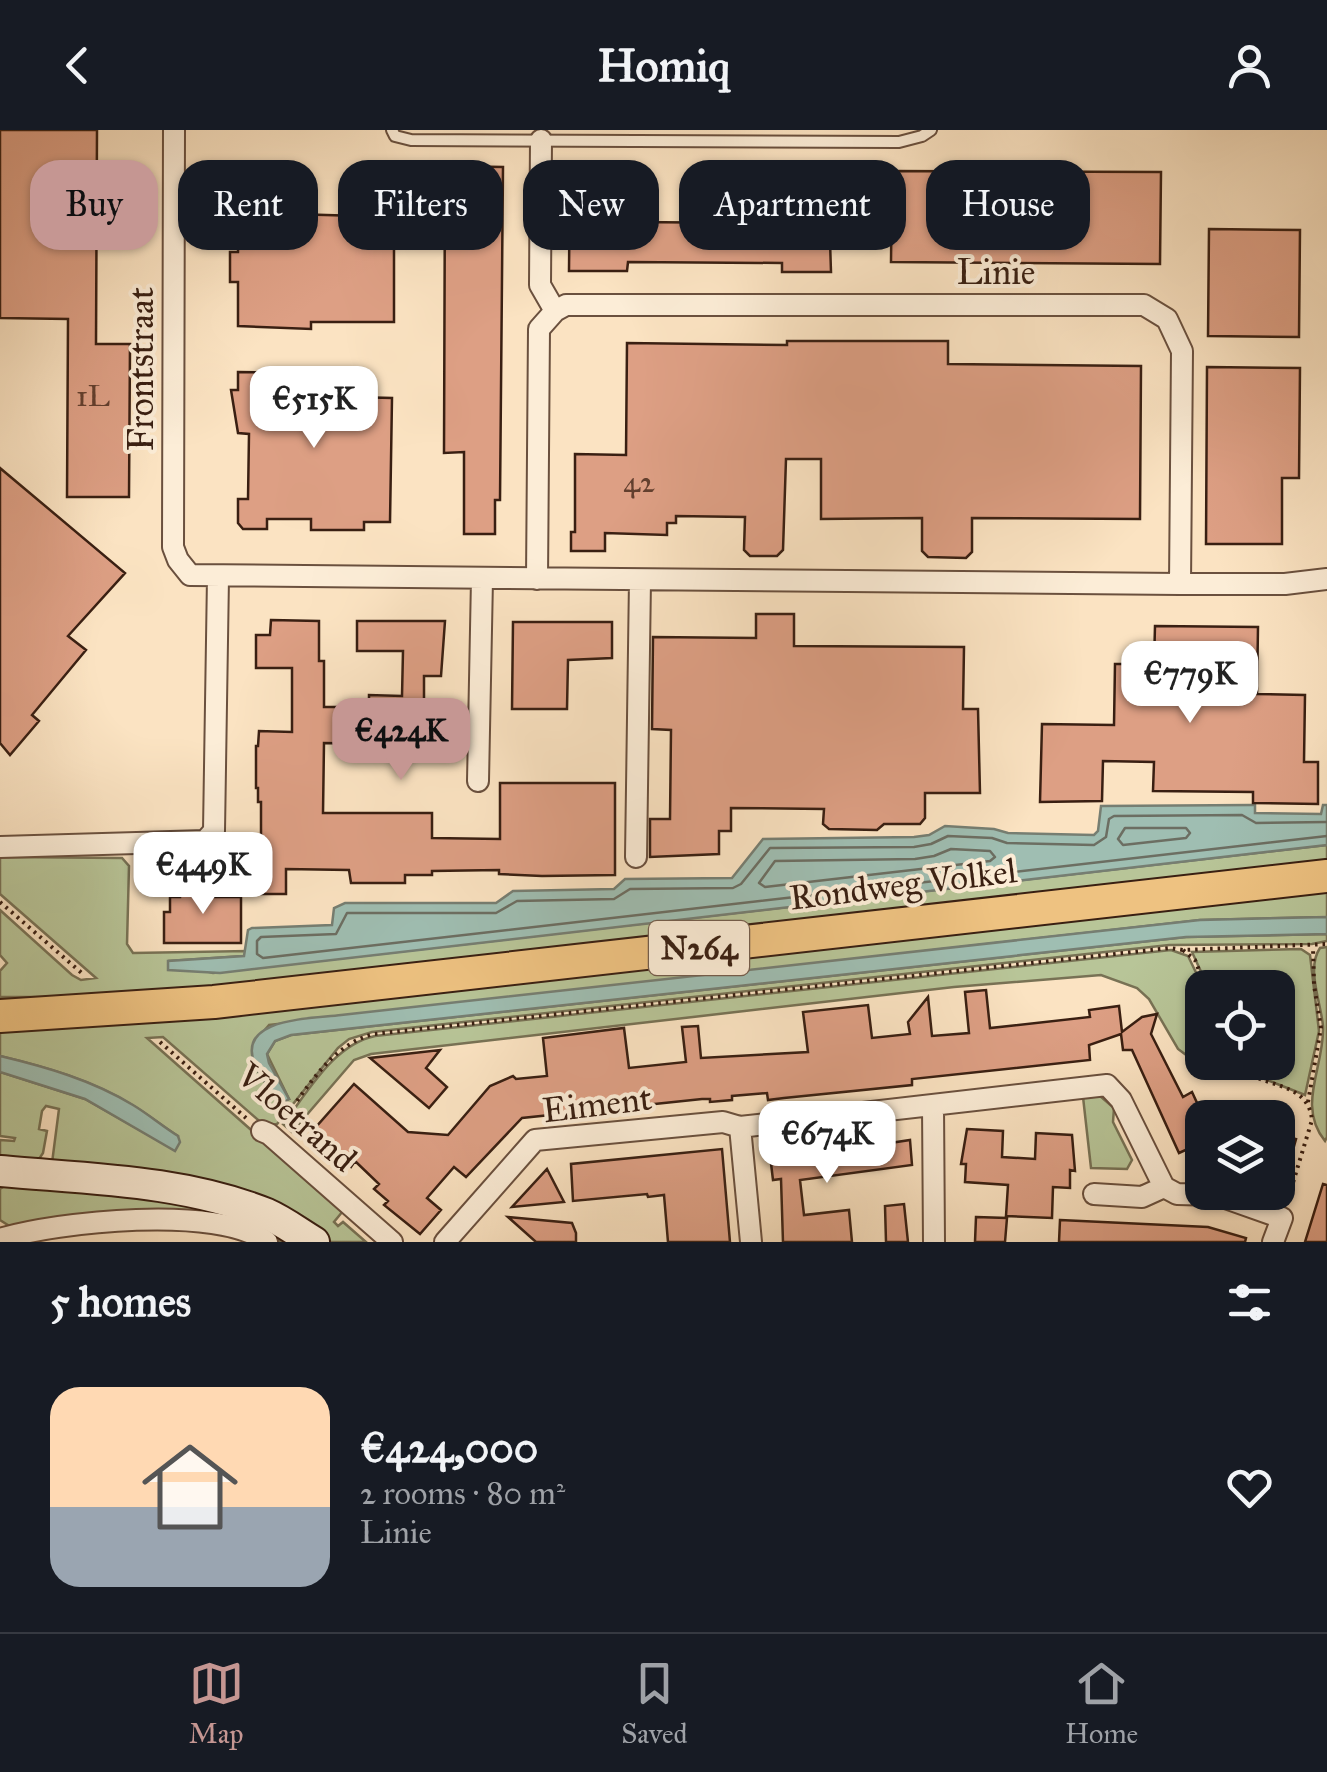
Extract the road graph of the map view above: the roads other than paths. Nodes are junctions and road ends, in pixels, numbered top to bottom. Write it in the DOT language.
graph roads {
  1 [pos="174,130"];
  2 [pos="392,130"];
  3 [pos="931,130"];
  4 [pos="541,140"];
  5 [pos="555,311"];
  6 [pos="218,577"];
  7 [pos="482,579"];
  8 [pos="536,579"];
  9 [pos="1327,579"];
  10 [pos="640,580"];
  11 [pos="1180,584"];
  12 [pos="478,781"];
  13 [pos="0,847"];
  14 [pos="636,857"];
  15 [pos="1327,876"];
  16 [pos="0,1008"];
  17 [pos="70,1011"];
  18 [pos="0,1016"];
  19 [pos="933,1106"];
  20 [pos="740,1127"];
  21 [pos="266,1133"];
  22 [pos="0,1171"];
  23 [pos="1164,1187"];
  24 [pos="1094,1194"];
  25 [pos="0,1240"];
  26 [pos="267,1242"];
  27 [pos="314,1242"];
  28 [pos="392,1242"];
  29 [pos="445,1242"];
  30 [pos="751,1242"];
  31 [pos="934,1242"];
  32 [pos="1274,1242"];
  1 -- 6 [label="street, Frontstraat"];
  2 -- 4 [label="lane"];
  3 -- 4 [label="lane"];
  4 -- 5 [label="street"];
  5 -- 8 [label="street"];
  5 -- 11 [label="street, Linie"];
  6 -- 7 [label="street"];
  6 -- 13 [label="street"];
  7 -- 8 [label="street"];
  7 -- 12 [label="street"];
  8 -- 10 [label="street"];
  9 -- 11 [label="street"];
  10 -- 11 [label="street"];
  10 -- 14 [label="street"];
  15 -- 17 [label="main road, Rondweg Volkel / N264"];
  16 -- 17 [label="main road, Rondweg Volkel / N264"];
  17 -- 18 [label="main road, Rondweg Volkel / N264"];
  19 -- 20 [label="street, Eiment"];
  19 -- 23 [label="street, Eiment"];
  19 -- 31 [label="street"];
  20 -- 29 [label="street, Eiment"];
  20 -- 30 [label="street"];
  21 -- 28 [label="street, Vloetrand"];
  22 -- 27 [label="street"];
  23 -- 24 [label="street"];
  23 -- 32 [label="street"];
  25 -- 26 [label="street"];
}
